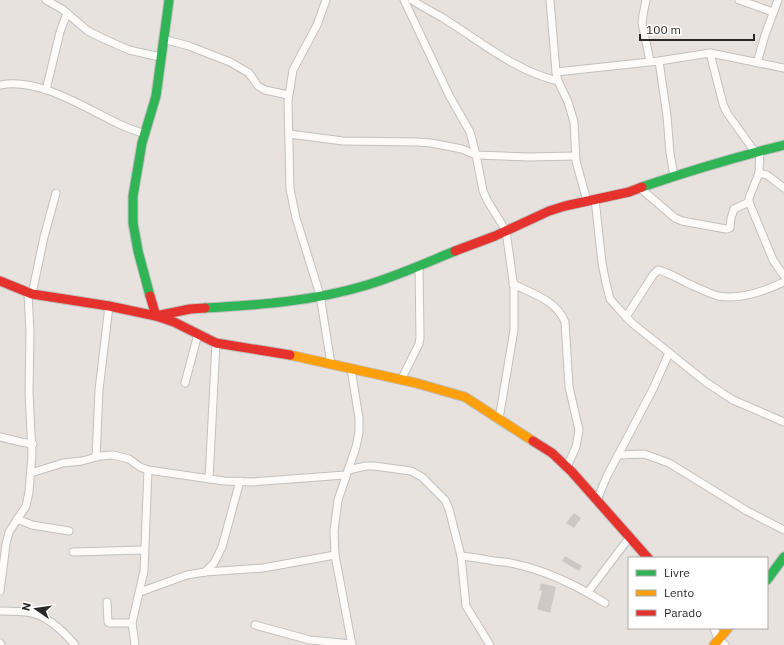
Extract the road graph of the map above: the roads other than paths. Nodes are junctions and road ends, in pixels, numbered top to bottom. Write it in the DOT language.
graph roads {
  1 [pos="46,0"];
  2 [pos="169,0"];
  3 [pos="326,0"];
  4 [pos="404,0"];
  5 [pos="412,0"];
  6 [pos="550,0"];
  7 [pos="646,0"];
  8 [pos="739,0"];
  9 [pos="778,0"];
  10 [pos="423,8"];
  11 [pos="773,12"];
  12 [pos="67,13"];
  13 [pos="412,16"];
  14 [pos="163,38"];
  15 [pos="710,53"];
  16 [pos="160,57"];
  17 [pos="650,61"];
  18 [pos="659,61"];
  19 [pos="757,63"];
  20 [pos="784,68"];
  21 [pos="556,72"];
  22 [pos="558,81"];
  23 [pos="0,86"];
  24 [pos="46,90"];
  25 [pos="288,95"];
  26 [pos="145,134"];
  27 [pos="289,134"];
  28 [pos="782,147"];
  29 [pos="757,151"];
  30 [pos="476,155"];
  31 [pos="576,156"];
  32 [pos="760,173"];
  33 [pos="674,176"];
  34 [pos="640,188"];
  35 [pos="784,188"];
  36 [pos="56,193"];
  37 [pos="591,200"];
  38 [pos="749,202"];
  39 [pos="506,230"];
  40 [pos="419,265"];
  41 [pos="784,276"];
  42 [pos="0,282"];
  43 [pos="784,282"];
  44 [pos="513,284"];
  45 [pos="30,294"];
  46 [pos="320,295"];
  47 [pos="109,306"];
  48 [pos="156,316"];
  49 [pos="626,317"];
  50 [pos="198,334"];
  51 [pos="216,343"];
  52 [pos="669,353"];
  53 [pos="331,364"];
  54 [pos="350,369"];
  55 [pos="401,380"];
  56 [pos="185,383"];
  57 [pos="499,419"];
  58 [pos="784,422"];
  59 [pos="0,437"];
  60 [pos="33,444"];
  61 [pos="618,455"];
  62 [pos="96,457"];
  63 [pos="566,467"];
  64 [pos="148,470"];
  65 [pos="347,472"];
  66 [pos="31,473"];
  67 [pos="209,479"];
  68 [pos="240,481"];
  69 [pos="597,500"];
  70 [pos="17,519"];
  71 [pos="784,530"];
  72 [pos="69,531"];
  73 [pos="629,538"];
  74 [pos="144,550"];
  75 [pos="73,552"];
  76 [pos="335,555"];
  77 [pos="460,556"];
  78 [pos="647,557"];
  79 [pos="784,557"];
  80 [pos="205,572"];
  81 [pos="768,579"];
  82 [pos="0,591"];
  83 [pos="140,592"];
  84 [pos="588,592"];
  85 [pos="107,602"];
  86 [pos="604,602"];
  87 [pos="0,611"];
  88 [pos="132,623"];
  89 [pos="255,625"];
  90 [pos="714,629"];
  91 [pos="727,629"];
  92 [pos="719,643"];
  93 [pos="352,644"];
  94 [pos="75,645"];
  95 [pos="136,645"];
  96 [pos="490,645"];
  1 -- 12 [label="street"];
  2 -- 14 [label="street"];
  3 -- 25 [label="street"];
  4 -- 13 [label="street"];
  5 -- 10 [label="street"];
  6 -- 21 [label="street"];
  7 -- 17 [label="street"];
  8 -- 11 [label="street"];
  9 -- 11 [label="street"];
  10 -- 13 [label="street"];
  10 -- 22 [label="street"];
  11 -- 19 [label="street"];
  12 -- 16 [label="street"];
  12 -- 24 [label="street"];
  13 -- 30 [label="street"];
  14 -- 16 [label="street"];
  14 -- 25 [label="street"];
  15 -- 18 [label="street"];
  15 -- 19 [label="street"];
  15 -- 29 [label="street"];
  16 -- 26 [label="street"];
  17 -- 18 [label="street"];
  17 -- 21 [label="street"];
  18 -- 33 [label="street"];
  19 -- 20 [label="street"];
  21 -- 22 [label="street"];
  22 -- 31 [label="street"];
  23 -- 24 [label="street"];
  24 -- 26 [label="street"];
  25 -- 27 [label="street"];
  26 -- 48 [label="street"];
  27 -- 30 [label="street"];
  27 -- 46 [label="street"];
  28 -- 29 [label="street"];
  29 -- 32 [label="street"];
  29 -- 33 [label="street"];
  30 -- 31 [label="street"];
  30 -- 39 [label="street"];
  31 -- 37 [label="street"];
  32 -- 35 [label="street"];
  32 -- 38 [label="street"];
  33 -- 34 [label="street"];
  34 -- 37 [label="street"];
  34 -- 38 [label="street"];
  36 -- 45 [label="street"];
  37 -- 39 [label="street"];
  37 -- 49 [label="street"];
  38 -- 41 [label="street"];
  39 -- 40 [label="street"];
  39 -- 44 [label="street"];
  40 -- 46 [label="street"];
  40 -- 55 [label="street"];
  42 -- 45 [label="street"];
  43 -- 49 [label="street"];
  44 -- 57 [label="street"];
  44 -- 63 [label="street"];
  45 -- 47 [label="street"];
  45 -- 60 [label="street"];
  46 -- 48 [label="street"];
  46 -- 53 [label="street"];
  47 -- 48 [label="street"];
  47 -- 62 [label="street"];
  48 -- 50 [label="street"];
  49 -- 52 [label="street"];
  50 -- 51 [label="street"];
  50 -- 56 [label="street"];
  51 -- 53 [label="street"];
  51 -- 67 [label="street"];
  52 -- 58 [label="street"];
  52 -- 61 [label="street"];
  53 -- 54 [label="street"];
  54 -- 55 [label="street"];
  54 -- 65 [label="street"];
  55 -- 57 [label="street"];
  57 -- 63 [label="street"];
  59 -- 60 [label="street"];
  60 -- 66 [label="street"];
  61 -- 69 [label="street"];
  61 -- 71 [label="street"];
  62 -- 64 [label="street"];
  62 -- 66 [label="street"];
  63 -- 69 [label="street"];
  64 -- 67 [label="street"];
  64 -- 74 [label="street"];
  65 -- 68 [label="street"];
  65 -- 76 [label="street"];
  65 -- 77 [label="street"];
  66 -- 70 [label="street"];
  67 -- 68 [label="street"];
  68 -- 80 [label="street"];
  69 -- 73 [label="street"];
  70 -- 72 [label="street"];
  70 -- 82 [label="street"];
  73 -- 78 [label="street"];
  73 -- 84 [label="street"];
  74 -- 75 [label="street"];
  74 -- 83 [label="street"];
  76 -- 80 [label="street"];
  76 -- 93 [label="street"];
  77 -- 84 [label="street"];
  77 -- 96 [label="street"];
  79 -- 81 [label="street"];
  80 -- 83 [label="street"];
  83 -- 88 [label="street"];
  84 -- 86 [label="street"];
  85 -- 88 [label="street"];
  87 -- 94 [label="street"];
  88 -- 95 [label="street"];
  89 -- 93 [label="street"];
  90 -- 92 [label="street"];
  91 -- 92 [label="street"];
}
